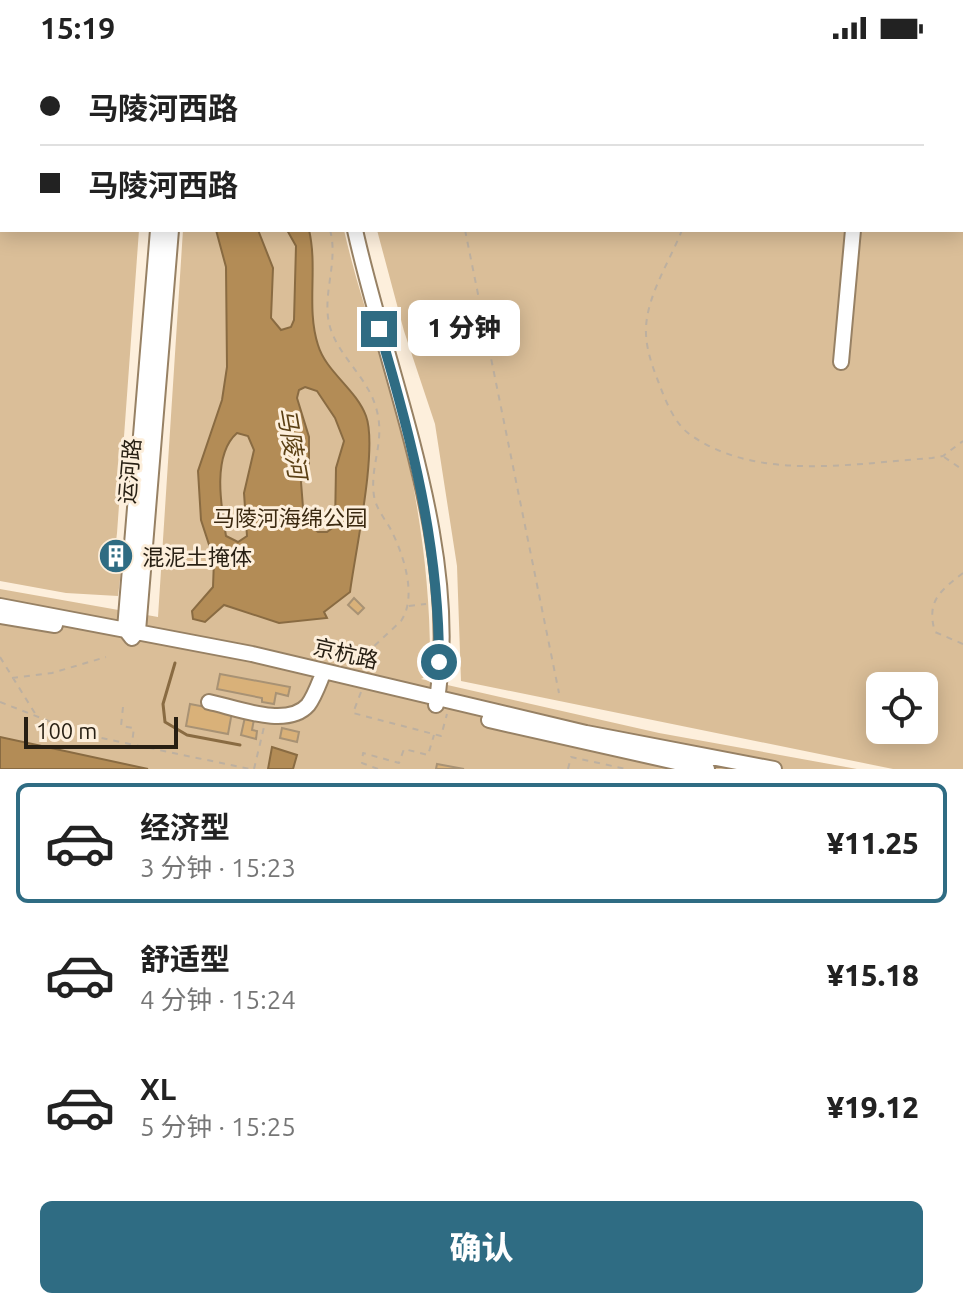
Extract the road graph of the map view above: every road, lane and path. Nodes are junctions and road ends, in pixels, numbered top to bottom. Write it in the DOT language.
graph roads {
  1 [pos="158,232"];
  2 [pos="171,232"];
  3 [pos="330,232"];
  4 [pos="355,232"];
  5 [pos="465,232"];
  6 [pos="681,232"];
  7 [pos="853,232"];
  8 [pos="841,362"];
  9 [pos="963,441"];
  10 [pos="943,456"];
  11 [pos="963,470"];
  12 [pos="963,573"];
  13 [pos="439,600"];
  14 [pos="0,606"];
  15 [pos="407,607"];
  16 [pos="0,616"];
  17 [pos="131,633"];
  18 [pos="963,644"];
  19 [pos="0,657"];
  20 [pos="106,657"];
  21 [pos="341,675"];
  22 [pos="322,676"];
  23 [pos="12,678"];
  24 [pos="559,693"];
  25 [pos="374,696"];
  26 [pos="0,702"];
  27 [pos="209,702"];
  28 [pos="440,704"];
  29 [pos="123,707"];
  30 [pos="267,714"];
  31 [pos="37,716"];
  32 [pos="434,734"];
  33 [pos="132,744"];
  34 [pos="252,769"];
  35 [pos="378,769"];
  36 [pos="568,769"];
  37 [pos="626,769"];
  38 [pos="707,769"];
  39 [pos="774,769"];
  1 -- 17 [label="street, 运河路"];
  2 -- 17 [label="street, 运河路"];
  3 -- 15 [label="path"];
  4 -- 13 [label="street"];
  5 -- 24 [label="path"];
  6 -- 10 [label="path"];
  7 -- 8 [label="street"];
  9 -- 10 [label="path"];
  10 -- 11 [label="path"];
  12 -- 18 [label="path"];
  13 -- 15 [label="path"];
  13 -- 28 [label="street"];
  14 -- 17 [label="street, 京杭路"];
  15 -- 21 [label="path"];
  16 -- 17 [label="street, 京杭路"];
  17 -- 21 [label="street, 京杭路"];
  17 -- 22 [label="street, 京杭路"];
  19 -- 23 [label="path"];
  20 -- 23 [label="path"];
  21 -- 28 [label="street, 京杭路"];
  22 -- 28 [label="street, 京杭路"];
  22 -- 30 [label="street"];
  23 -- 31 [label="path"];
  25 -- 32 [label="path"];
  26 -- 31 [label="path"];
  27 -- 30 [label="street"];
  28 -- 32 [label="path"];
  28 -- 38 [label="street, 京杭路"];
  28 -- 39 [label="street, 京杭路"];
  29 -- 33 [label="path"];
  30 -- 34 [label="path"];
  31 -- 33 [label="path"];
  32 -- 35 [label="path"];
  33 -- 34 [label="path"];
  36 -- 37 [label="path"];
}
